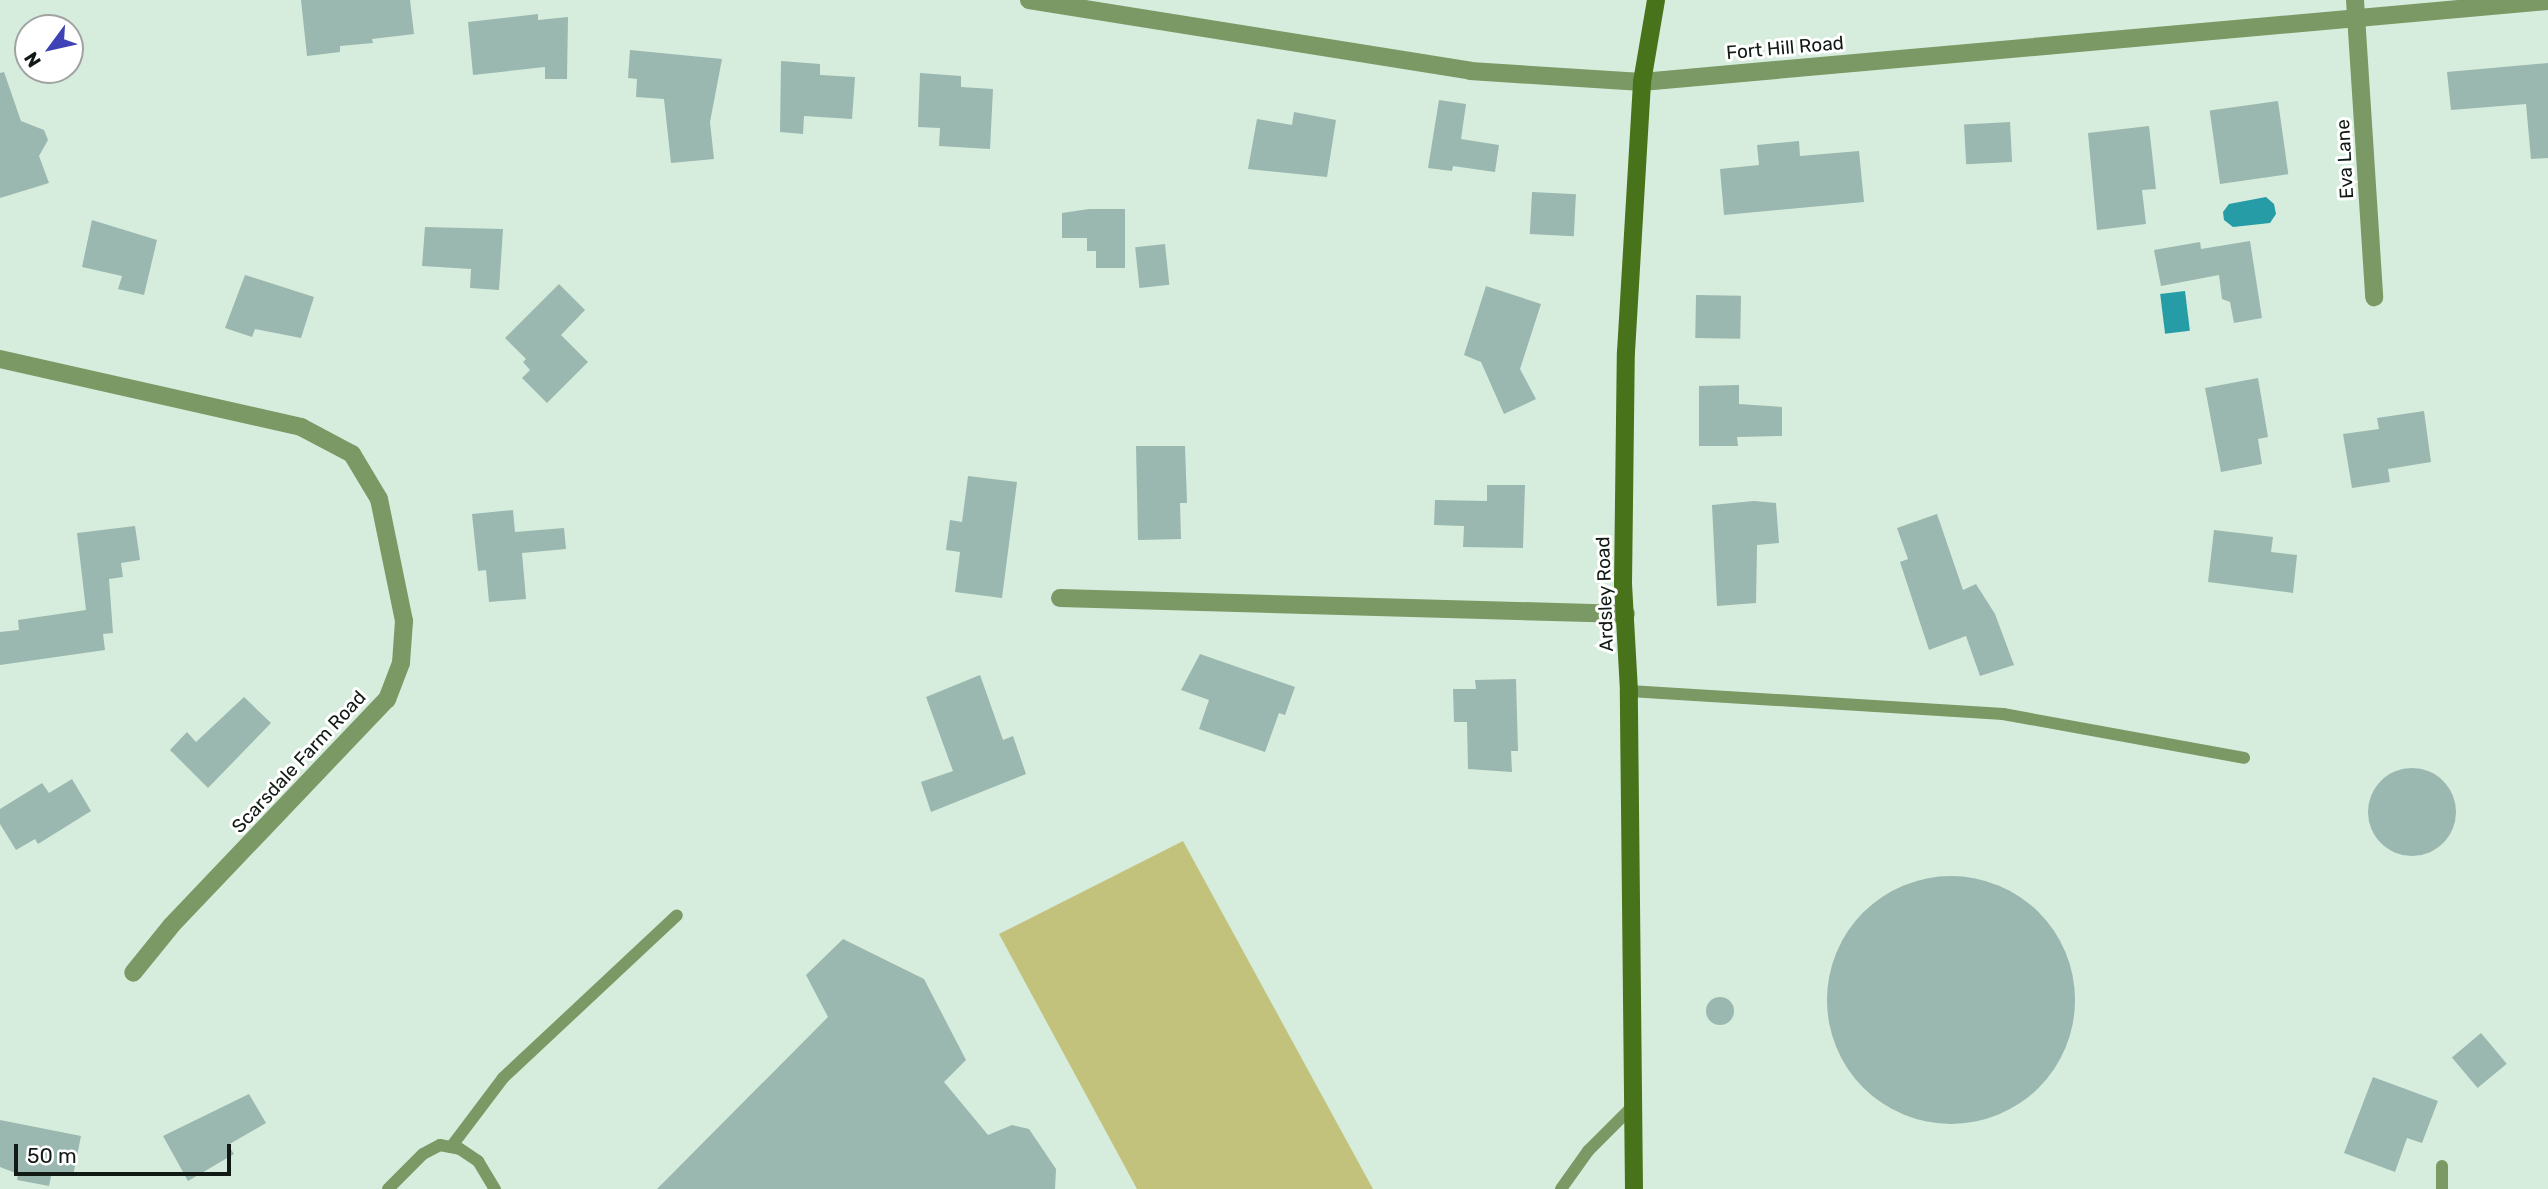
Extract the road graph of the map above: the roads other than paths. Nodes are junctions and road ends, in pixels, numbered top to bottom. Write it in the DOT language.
graph roads {
  1 [pos="1029,0"];
  2 [pos="1656,0"];
  3 [pos="2355,0"];
  4 [pos="2548,1"];
  5 [pos="2358,19"];
  6 [pos="1642,82"];
  7 [pos="2374,297"];
  8 [pos="0,359"];
  9 [pos="1060,598"];
  10 [pos="1626,614"];
  11 [pos="1629,691"];
  12 [pos="2244,758"];
  13 [pos="677,915"];
  14 [pos="133,972"];
  15 [pos="1633,1106"];
  16 [pos="452,1147"];
  17 [pos="2442,1166"];
  18 [pos="388,1189"];
  19 [pos="495,1189"];
  20 [pos="1562,1189"];
  21 [pos="1634,1189"];
  22 [pos="2442,1189"];
  1 -- 6 [label="street, Fort Hill Road"];
  2 -- 6 [label="main road, Ardsley Road"];
  3 -- 5 [label="street, Eva Lane"];
  4 -- 5 [label="street, Fort Hill Road"];
  5 -- 6 [label="street, Fort Hill Road"];
  5 -- 7 [label="street, Eva Lane"];
  6 -- 10 [label="main road, Ardsley Road"];
  8 -- 14 [label="street, Scarsdale Farm Road"];
  9 -- 10 [label="street"];
  10 -- 11 [label="main road, Ardsley Road"];
  11 -- 12 [label="lane"];
  11 -- 15 [label="main road, Ardsley Road"];
  13 -- 16 [label="lane"];
  15 -- 20 [label="lane"];
  15 -- 21 [label="main road, Ardsley Road"];
  16 -- 18 [label="lane"];
  16 -- 19 [label="lane"];
  17 -- 22 [label="lane"];
}
